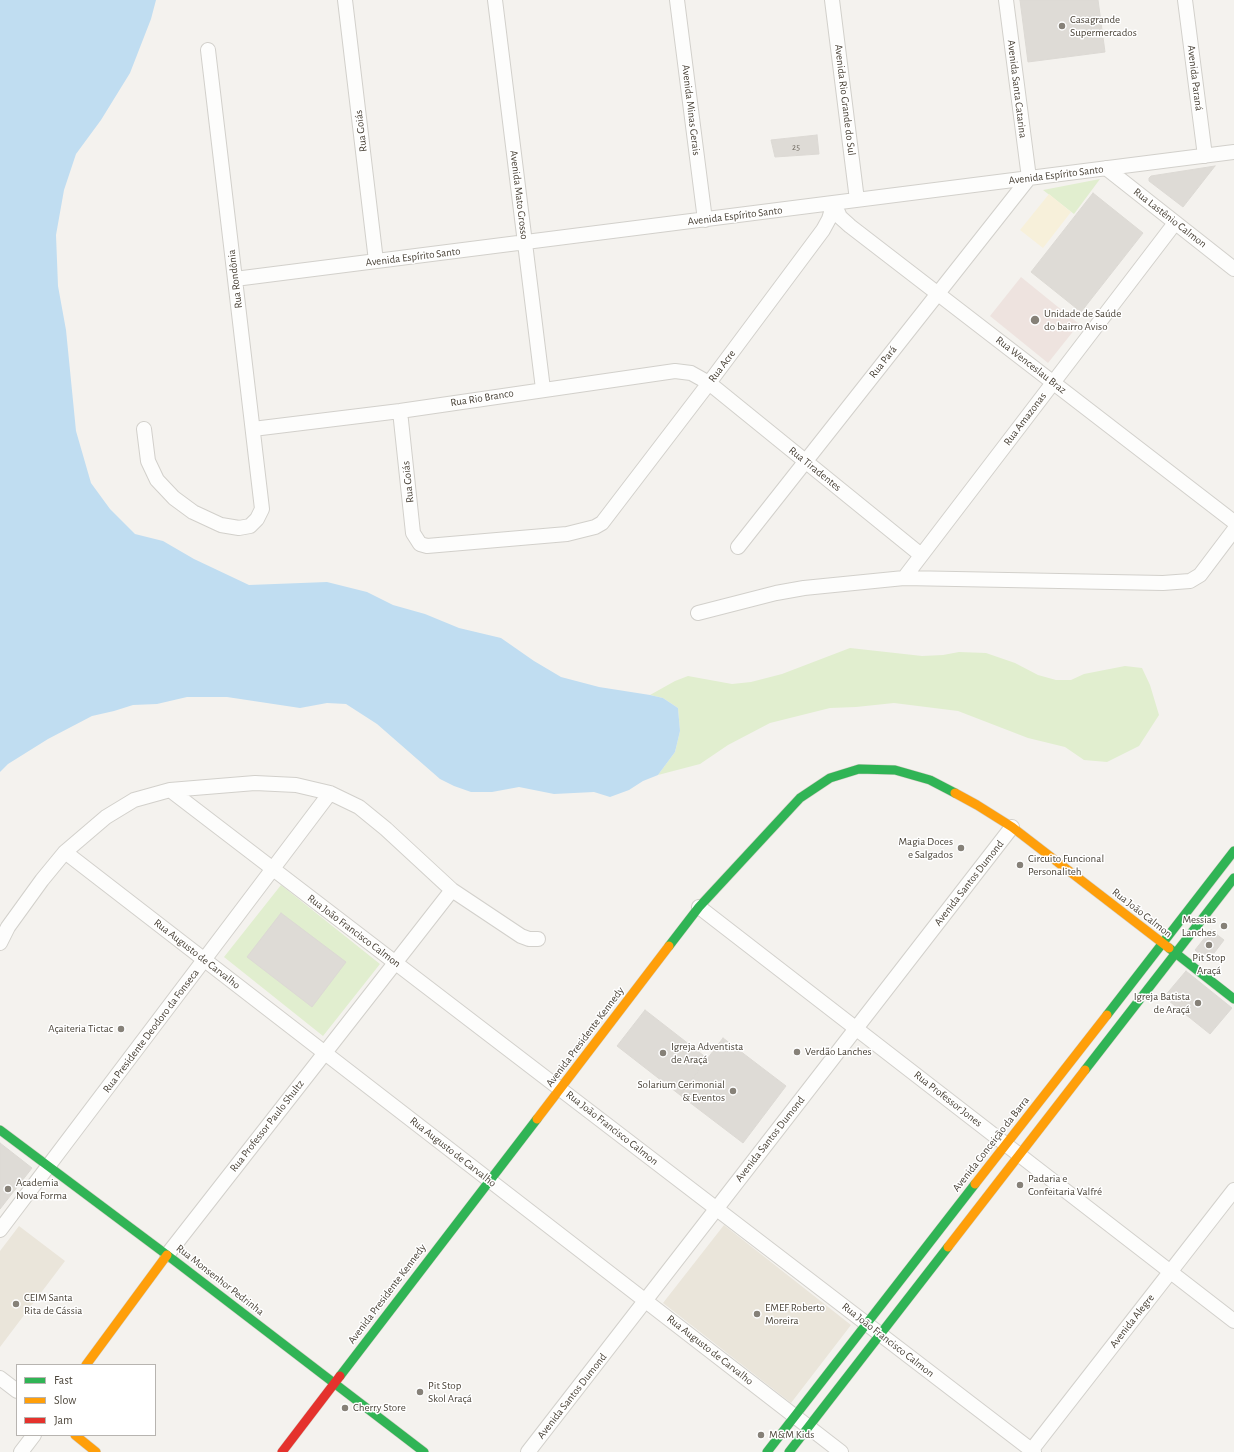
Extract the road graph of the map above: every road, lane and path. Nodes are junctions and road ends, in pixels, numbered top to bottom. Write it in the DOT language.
graph roads {
  1 [pos="345,0"];
  2 [pos="495,0"];
  3 [pos="677,0"];
  4 [pos="832,0"];
  5 [pos="1006,0"];
  6 [pos="1185,0"];
  7 [pos="208,50"];
  8 [pos="1234,152"];
  9 [pos="1205,156"];
  10 [pos="1151,163"];
  11 [pos="1106,168"];
  12 [pos="1029,178"];
  13 [pos="857,200"];
  14 [pos="1146,200"];
  15 [pos="834,203"];
  16 [pos="705,220"];
  17 [pos="1175,223"];
  18 [pos="525,242"];
  19 [pos="376,261"];
  20 [pos="1234,269"];
  21 [pos="235,279"];
  22 [pos="938,293"];
  23 [pos="1053,382"];
  24 [pos="709,383"];
  25 [pos="543,389"];
  26 [pos="400,411"];
  27 [pos="144,429"];
  28 [pos="253,429"];
  29 [pos="806,462"];
  30 [pos="1234,522"];
  31 [pos="1234,530"];
  32 [pos="427,546"];
  33 [pos="738,547"];
  34 [pos="921,555"];
  35 [pos="904,578"];
  36 [pos="698,613"];
  37 [pos="170,790"];
  38 [pos="330,793"];
  39 [pos="977,805"];
  40 [pos="1012,827"];
  41 [pos="1234,851"];
  42 [pos="65,852"];
  43 [pos="273,869"];
  44 [pos="1234,878"];
  45 [pos="452,890"];
  46 [pos="699,907"];
  47 [pos="538,939"];
  48 [pos="0,943"];
  49 [pos="1162,944"];
  50 [pos="1175,954"];
  51 [pos="204,959"];
  52 [pos="395,962"];
  53 [pos="1234,999"];
  54 [pos="856,1028"];
  55 [pos="325,1053"];
  56 [pos="560,1089"];
  57 [pos="0,1130"];
  58 [pos="1006,1144"];
  59 [pos="1020,1155"];
  60 [pos="48,1167"];
  61 [pos="490,1180"];
  62 [pos="1234,1190"];
  63 [pos="716,1209"];
  64 [pos="0,1230"];
  65 [pos="167,1255"];
  66 [pos="1170,1272"];
  67 [pos="646,1300"];
  68 [pos="1234,1321"];
  69 [pos="867,1324"];
  70 [pos="880,1334"];
  71 [pos="87,1364"];
  72 [pos="0,1378"];
  73 [pos="334,1384"];
  74 [pos="16,1390"];
  75 [pos="795,1416"];
  76 [pos="809,1427"];
  77 [pos="33,1436"];
  78 [pos="76,1436"];
  79 [pos="1032,1451"];
  80 [pos="21,1452"];
  81 [pos="96,1452"];
  82 [pos="282,1452"];
  83 [pos="424,1452"];
  84 [pos="528,1452"];
  85 [pos="767,1452"];
  86 [pos="789,1452"];
  87 [pos="842,1452"];
  1 -- 19 [label="street, Rua Goiás"];
  2 -- 18 [label="street, Avenida Mato Grosso"];
  3 -- 16 [label="street, Avenida Minas Gerais"];
  4 -- 13 [label="street, Avenida Rio Grande do Sul"];
  5 -- 12 [label="street, Avenida Santa Catarina"];
  6 -- 9 [label="street, Avenida Paraná"];
  7 -- 21 [label="street, Rua Rondônia"];
  8 -- 9 [label="street, Avenida Espírito Santo"];
  9 -- 10 [label="street, Avenida Espírito Santo"];
  10 -- 11 [label="street, Avenida Espírito Santo"];
  10 -- 14 [label="street"];
  11 -- 12 [label="street, Avenida Espírito Santo"];
  11 -- 14 [label="street, Rua Lastênio Calmon"];
  12 -- 13 [label="street, Avenida Espírito Santo"];
  12 -- 22 [label="street, Rua Pará"];
  13 -- 15 [label="street, Avenida Espírito Santo"];
  14 -- 17 [label="street, Rua Lastênio Calmon"];
  15 -- 16 [label="street, Avenida Espírito Santo"];
  15 -- 22 [label="street, Rua Wenceslau Braz"];
  15 -- 24 [label="street, Rua Acre"];
  16 -- 18 [label="street, Avenida Espírito Santo"];
  17 -- 20 [label="street, Rua Lastênio Calmon"];
  17 -- 23 [label="street, Rua Amazonas"];
  18 -- 19 [label="street, Avenida Espírito Santo"];
  18 -- 25 [label="street, Avenida Mato Grosso"];
  19 -- 21 [label="street, Avenida Espírito Santo"];
  21 -- 28 [label="street, Rua Rondônia"];
  22 -- 23 [label="street, Rua Wenceslau Braz"];
  22 -- 29 [label="street, Rua Pará"];
  23 -- 30 [label="street, Rua Wenceslau Braz"];
  23 -- 34 [label="street, Rua Amazonas"];
  24 -- 25 [label="street, Rua Rio Branco"];
  24 -- 29 [label="street, Rua Tiradentes"];
  24 -- 32 [label="street, Rua Acre"];
  25 -- 26 [label="street, Rua Rio Branco"];
  26 -- 28 [label="street, Rua Rio Branco"];
  26 -- 32 [label="street, Rua Goiás"];
  27 -- 28 [label="street, Rua Rondônia"];
  29 -- 33 [label="street, Rua Pará"];
  29 -- 34 [label="street, Rua Tiradentes"];
  31 -- 35 [label="street"];
  34 -- 35 [label="street, Rua Amazonas"];
  35 -- 36 [label="street"];
  37 -- 38 [label="street"];
  37 -- 42 [label="street"];
  37 -- 43 [label="street, Rua João Francisco Calmon"];
  38 -- 43 [label="street, Rua Presidente Deodoro da Fonseca"];
  38 -- 45 [label="street"];
  39 -- 40 [label="street, Rua João Calmon"];
  39 -- 46 [label="street, Avenida Presidente Kennedy"];
  40 -- 49 [label="street, Rua João Calmon"];
  40 -- 54 [label="street, Avenida Santos Dumond"];
  41 -- 49 [label="street, Avenida Conceição da Barra"];
  42 -- 48 [label="street"];
  42 -- 51 [label="street, Rua Augusto de Carvalho"];
  43 -- 51 [label="street, Rua Presidente Deodoro da Fonseca"];
  43 -- 52 [label="street, Rua João Francisco Calmon"];
  44 -- 50 [label="street"];
  45 -- 47 [label="street"];
  45 -- 52 [label="street, Rua Professor Paulo Shultz"];
  46 -- 54 [label="street, Rua Professor Jones"];
  46 -- 56 [label="street, Avenida Presidente Kennedy"];
  49 -- 50 [label="street, Rua João Calmon"];
  49 -- 58 [label="street, Avenida Conceição da Barra"];
  50 -- 53 [label="street, Rua João Calmon"];
  50 -- 59 [label="street"];
  51 -- 55 [label="street, Rua Augusto de Carvalho"];
  51 -- 60 [label="street, Rua Presidente Deodoro da Fonseca"];
  52 -- 55 [label="street, Rua Professor Paulo Shultz"];
  52 -- 56 [label="street, Rua João Francisco Calmon"];
  54 -- 58 [label="street, Rua Professor Jones"];
  54 -- 63 [label="street, Avenida Santos Dumond"];
  55 -- 61 [label="street, Rua Augusto de Carvalho"];
  55 -- 65 [label="street, Rua Professor Paulo Shultz"];
  56 -- 61 [label="street, Avenida Presidente Kennedy"];
  56 -- 63 [label="street, Rua João Francisco Calmon"];
  57 -- 60 [label="street, Rua Monsenhor Pedrinha"];
  58 -- 59 [label="street, Rua Professor Jones"];
  58 -- 69 [label="street, Avenida Conceição da Barra"];
  59 -- 66 [label="street, Rua Professor Jones"];
  59 -- 70 [label="street"];
  60 -- 64 [label="street, Rua Presidente Deodoro da Fonseca"];
  60 -- 65 [label="street, Rua Monsenhor Pedrinha"];
  61 -- 67 [label="street, Rua Augusto de Carvalho"];
  61 -- 73 [label="street, Avenida Presidente Kennedy"];
  62 -- 66 [label="street, Avenida Alegre"];
  63 -- 67 [label="street, Avenida Santos Dumond"];
  63 -- 69 [label="street, Rua João Francisco Calmon"];
  65 -- 71 [label="street, Rua Professor Paulo Shultz"];
  65 -- 73 [label="street, Rua Monsenhor Pedrinha"];
  66 -- 68 [label="street, Rua Professor Jones"];
  66 -- 79 [label="street, Avenida Alegre"];
  67 -- 75 [label="street, Rua Augusto de Carvalho"];
  67 -- 84 [label="street, Avenida Santos Dumond"];
  69 -- 70 [label="street, Rua João Francisco Calmon"];
  69 -- 75 [label="street, Avenida Conceição da Barra"];
  70 -- 76 [label="street"];
  70 -- 79 [label="street, Rua João Francisco Calmon"];
  72 -- 74 [label="street"];
  73 -- 82 [label="street, Avenida Presidente Kennedy"];
  73 -- 83 [label="street, Rua Monsenhor Pedrinha"];
  75 -- 76 [label="street, Rua Augusto de Carvalho"];
  75 -- 85 [label="street, Avenida Conceição da Barra"];
  76 -- 86 [label="street"];
  76 -- 87 [label="street, Rua Augusto de Carvalho"];
  77 -- 80 [label="street"];
  78 -- 81 [label="street"];
}
